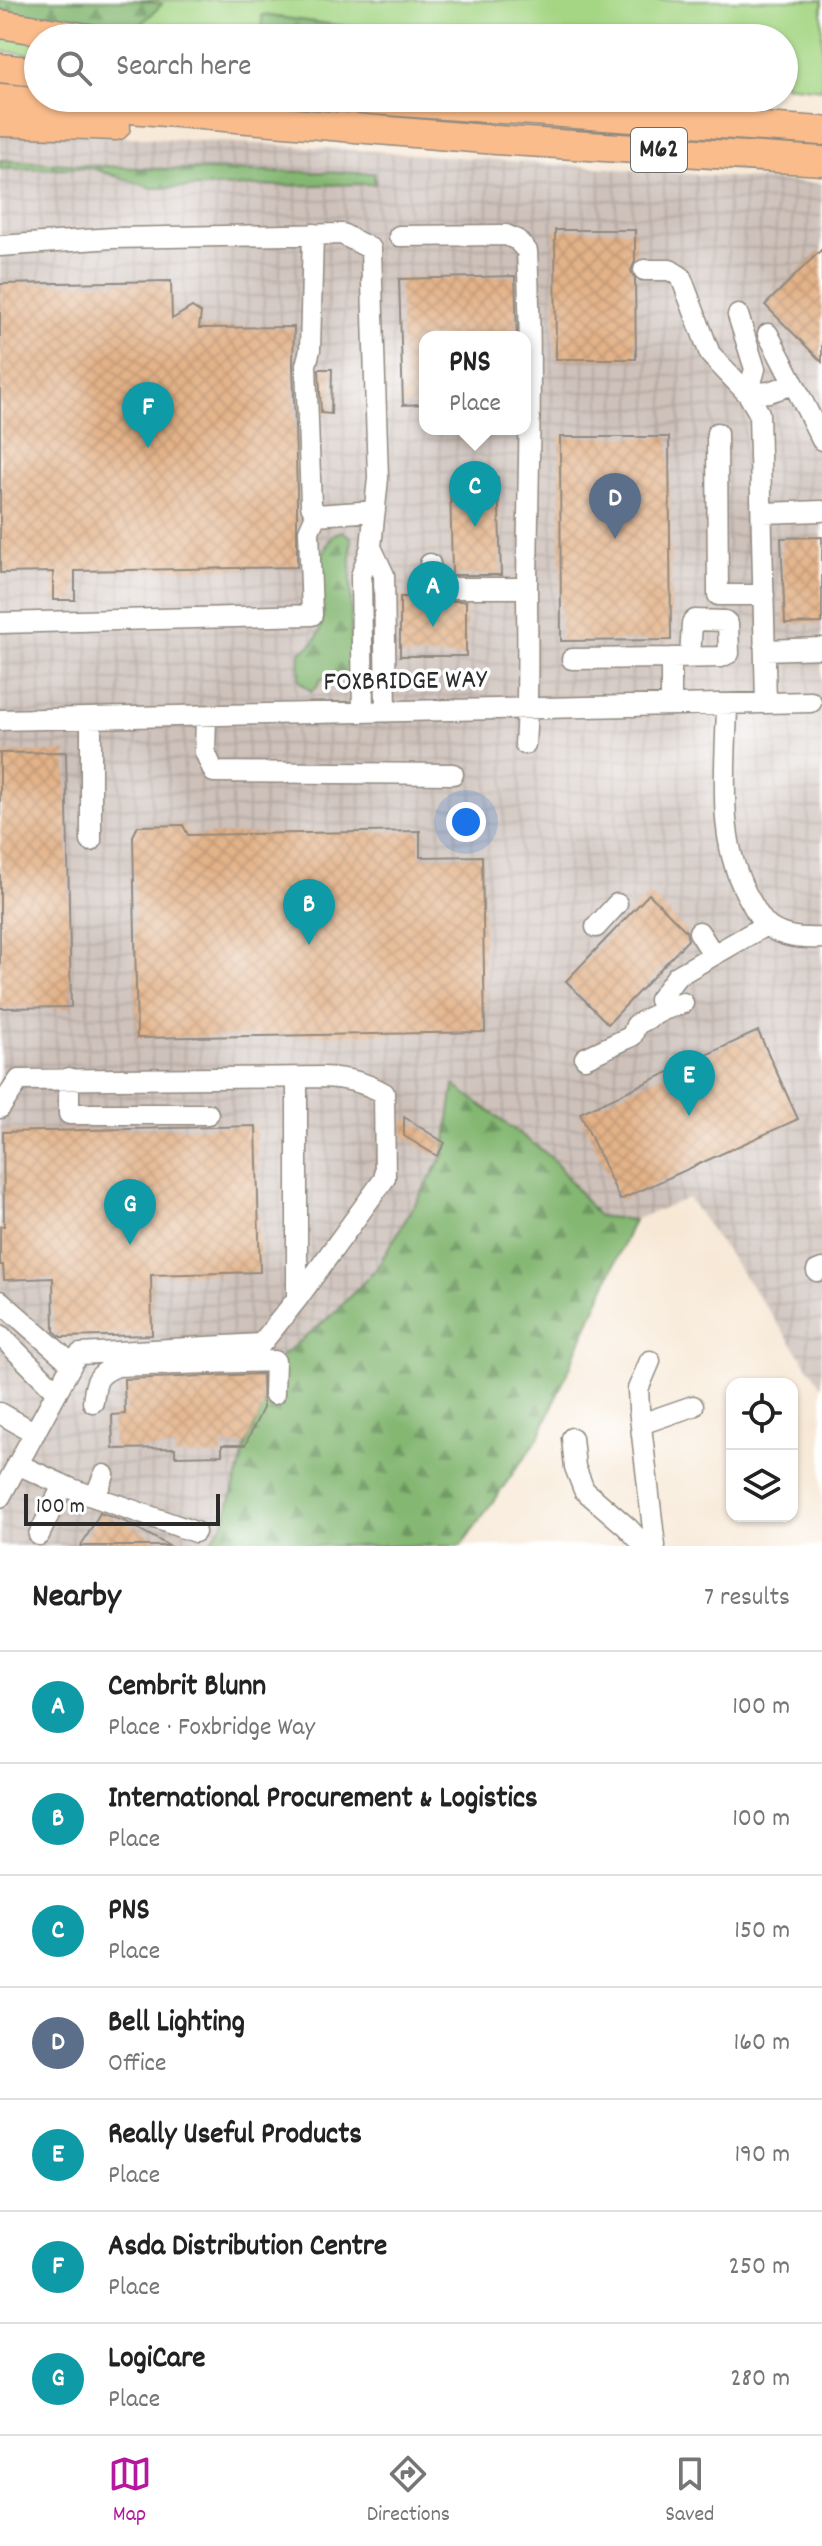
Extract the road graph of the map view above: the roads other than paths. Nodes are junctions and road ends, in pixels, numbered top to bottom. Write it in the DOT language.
graph roads {
  1 [pos="0,24"];
  2 [pos="24,28"];
  3 [pos="0,68"];
  4 [pos="24,71"];
  5 [pos="0,98"];
  6 [pos="24,100"];
  7 [pos="165,112"];
  8 [pos="534,112"];
  9 [pos="609,112"];
  10 [pos="0,122"];
  11 [pos="697,124"];
  12 [pos="822,131"];
  13 [pos="496,140"];
  14 [pos="822,161"];
  15 [pos="313,234"];
  16 [pos="399,236"];
  17 [pos="0,246"];
  18 [pos="644,270"];
  19 [pos="738,315"];
  20 [pos="528,331"];
  21 [pos="768,334"];
  22 [pos="794,384"];
  23 [pos="748,394"];
  24 [pos="717,433"];
  25 [pos="530,435"];
  26 [pos="822,440"];
  27 [pos="375,511"];
  28 [pos="822,511"];
  29 [pos="763,513"];
  30 [pos="316,515"];
  31 [pos="371,547"];
  32 [pos="430,564"];
  33 [pos="527,588"];
  34 [pos="764,595"];
  35 [pos="0,623"];
  36 [pos="822,648"];
  37 [pos="765,650"];
  38 [pos="572,659"];
  39 [pos="811,702"];
  40 [pos="766,703"];
  41 [pos="727,704"];
  42 [pos="671,705"];
  43 [pos="528,709"];
  44 [pos="363,712"];
  45 [pos="386,712"];
  46 [pos="206,716"];
  47 [pos="91,718"];
  48 [pos="0,720"];
  49 [pos="525,744"];
  50 [pos="453,774"];
  51 [pos="91,841"];
  52 [pos="617,904"];
  53 [pos="766,925"];
  54 [pos="596,927"];
  55 [pos="699,932"];
  56 [pos="822,938"];
  57 [pos="713,954"];
  58 [pos="683,1003"];
  59 [pos="663,1010"];
  60 [pos="585,1058"];
  61 [pos="69,1078"];
  62 [pos="297,1078"];
  63 [pos="0,1108"];
  64 [pos="208,1114"];
  65 [pos="297,1299"];
  66 [pos="0,1301"];
  67 [pos="0,1335"];
  68 [pos="650,1361"];
  69 [pos="72,1364"];
  70 [pos="57,1392"];
  71 [pos="274,1394"];
  72 [pos="93,1402"];
  73 [pos="693,1406"];
  74 [pos="0,1413"];
  75 [pos="641,1424"];
  76 [pos="38,1426"];
  77 [pos="572,1438"];
  78 [pos="17,1464"];
  79 [pos="104,1475"];
  80 [pos="63,1485"];
  81 [pos="0,1497"];
  82 [pos="95,1497"];
  83 [pos="195,1532"];
  84 [pos="39,1535"];
  85 [pos="645,1546"];
  86 [pos="655,1546"];
  1 -- 2 [label="highway"];
  3 -- 4 [label="highway"];
  5 -- 6 [label="highway, M62"];
  7 -- 13 [label="highway, M62"];
  8 -- 11 [label="highway, M62"];
  9 -- 11 [label="highway, M62"];
  10 -- 13 [label="highway, M62"];
  11 -- 12 [label="highway, M62"];
  13 -- 14 [label="highway, M62"];
  15 -- 17 [label="street"];
  15 -- 27 [label="street"];
  15 -- 30 [label="street"];
  16 -- 20 [label="street"];
  18 -- 23 [label="street"];
  19 -- 23 [label="street"];
  21 -- 22 [label="street"];
  22 -- 23 [label="street"];
  22 -- 26 [label="street"];
  23 -- 29 [label="street"];
  24 -- 34 [label="street"];
  25 -- 33 [label="street"];
  27 -- 30 [label="street"];
  27 -- 31 [label="street"];
  28 -- 29 [label="street"];
  29 -- 34 [label="street"];
  30 -- 35 [label="street"];
  31 -- 44 [label="street"];
  31 -- 45 [label="street"];
  32 -- 33 [label="street"];
  33 -- 43 [label="street"];
  34 -- 37 [label="street"];
  36 -- 37 [label="street"];
  37 -- 40 [label="street"];
  38 -- 42 [label="street"];
  39 -- 40 [label="street, FOXBRIDGE WAY"];
  40 -- 41 [label="street, FOXBRIDGE WAY"];
  41 -- 42 [label="street, FOXBRIDGE WAY"];
  41 -- 53 [label="street"];
  42 -- 43 [label="street, FOXBRIDGE WAY"];
  43 -- 45 [label="street, FOXBRIDGE WAY"];
  43 -- 49 [label="street"];
  44 -- 45 [label="street, FOXBRIDGE WAY"];
  44 -- 46 [label="street, FOXBRIDGE WAY"];
  46 -- 47 [label="street, FOXBRIDGE WAY"];
  46 -- 50 [label="street"];
  47 -- 48 [label="street, FOXBRIDGE WAY"];
  47 -- 51 [label="street"];
  52 -- 54 [label="street"];
  53 -- 56 [label="street"];
  53 -- 57 [label="street"];
  55 -- 57 [label="street"];
  57 -- 59 [label="street"];
  58 -- 59 [label="street"];
  59 -- 60 [label="street"];
  61 -- 62 [label="street"];
  61 -- 63 [label="street"];
  61 -- 64 [label="street"];
  62 -- 65 [label="street"];
  62 -- 65 [label="street"];
  65 -- 69 [label="street"];
  66 -- 69 [label="street"];
  67 -- 70 [label="street"];
  68 -- 75 [label="street"];
  69 -- 70 [label="street"];
  70 -- 76 [label="street"];
  71 -- 72 [label="street"];
  73 -- 75 [label="street"];
  74 -- 76 [label="street"];
  75 -- 86 [label="street"];
  76 -- 78 [label="street"];
  77 -- 85 [label="street"];
  78 -- 80 [label="street"];
  78 -- 81 [label="street"];
  79 -- 82 [label="street"];
  80 -- 82 [label="street"];
  80 -- 84 [label="street"];
  82 -- 83 [label="street"];
}
